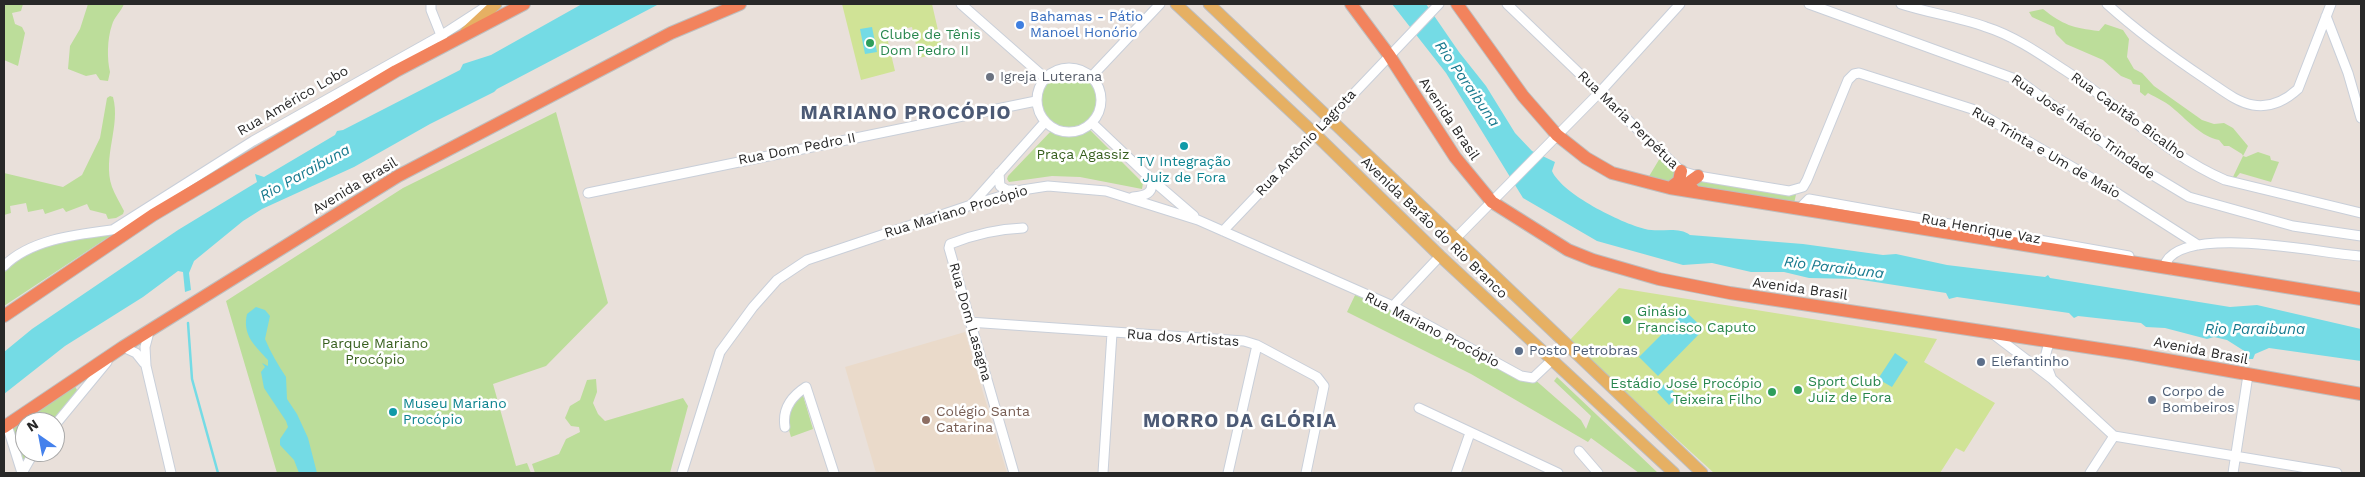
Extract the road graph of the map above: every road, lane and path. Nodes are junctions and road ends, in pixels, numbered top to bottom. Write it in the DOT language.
graph roads {
  1 [pos="431,4"];
  2 [pos="490,4"];
  3 [pos="496,4"];
  4 [pos="524,4"];
  5 [pos="740,4"];
  6 [pos="961,4"];
  7 [pos="1160,4"];
  8 [pos="1176,4"];
  9 [pos="1209,4"];
  10 [pos="1350,4"];
  11 [pos="1439,4"];
  12 [pos="1457,4"];
  13 [pos="1507,4"];
  14 [pos="1680,4"];
  15 [pos="1808,4"];
  16 [pos="1901,4"];
  17 [pos="2107,4"];
  18 [pos="2331,4"];
  19 [pos="2326,16"];
  20 [pos="462,36"];
  21 [pos="444,40"];
  22 [pos="1392,53"];
  23 [pos="1092,76"];
  24 [pos="1045,78"];
  25 [pos="1600,92"];
  26 [pos="1036,101"];
  27 [pos="2361,118"];
  28 [pos="1329,120"];
  29 [pos="1045,122"];
  30 [pos="1092,123"];
  31 [pos="1315,134"];
  32 [pos="1552,139"];
  33 [pos="1681,171"];
  34 [pos="999,173"];
  35 [pos="1151,179"];
  36 [pos="1695,183"];
  37 [pos="1670,188"];
  38 [pos="1022,190"];
  39 [pos="588,193"];
  40 [pos="1130,198"];
  41 [pos="1495,199"];
  42 [pos="971,205"];
  43 [pos="2361,213"];
  44 [pos="1198,220"];
  45 [pos="137,226"];
  46 [pos="1023,228"];
  47 [pos="114,229"];
  48 [pos="1223,231"];
  49 [pos="2361,236"];
  50 [pos="1455,239"];
  51 [pos="2198,245"];
  52 [pos="1440,256"];
  53 [pos="2361,256"];
  54 [pos="4,266"];
  55 [pos="2169,266"];
  56 [pos="2361,299"];
  57 [pos="1392,306"];
  58 [pos="4,316"];
  59 [pos="969,322"];
  60 [pos="1989,331"];
  61 [pos="149,332"];
  62 [pos="1112,333"];
  63 [pos="2051,341"];
  64 [pos="1256,345"];
  65 [pos="119,350"];
  66 [pos="1551,361"];
  67 [pos="146,366"];
  68 [pos="2248,375"];
  69 [pos="2052,379"];
  70 [pos="2361,394"];
  71 [pos="1419,408"];
  72 [pos="65,413"];
  73 [pos="6,426"];
  74 [pos="785,427"];
  75 [pos="1470,433"];
  76 [pos="2114,436"];
  77 [pos="1579,451"];
  78 [pos="2236,458"];
  79 [pos="28,462"];
  80 [pos="1596,472"];
  81 [pos="22,473"];
  82 [pos="171,473"];
  83 [pos="682,473"];
  84 [pos="834,473"];
  85 [pos="1014,473"];
  86 [pos="1103,473"];
  87 [pos="1228,473"];
  88 [pos="1306,473"];
  89 [pos="1456,473"];
  90 [pos="1558,473"];
  91 [pos="1674,473"];
  92 [pos="1702,473"];
  93 [pos="2090,473"];
  94 [pos="2234,473"];
  95 [pos="2337,473"];
  1 -- 21 [label="street"];
  2 -- 21 [label="street, Rua Américo Lobo"];
  3 -- 20 [label="main road"];
  4 -- 20 [label="highway"];
  5 -- 61 [label="highway, Avenida Brasil"];
  6 -- 24 [label="street"];
  7 -- 23 [label="street"];
  8 -- 31 [label="main road, Avenida Barão do Rio Branco"];
  9 -- 28 [label="main road, Avenida Barão do Rio Branco"];
  10 -- 22 [label="highway, Avenida Brasil"];
  11 -- 22 [label="street, Rua Antônio Lagrota"];
  12 -- 32 [label="highway"];
  13 -- 25 [label="street, Rua Maria Perpétua"];
  14 -- 25 [label="street"];
  15 -- 49 [label="street, Rua José Inácio Trindade"];
  16 -- 43 [label="street, Rua Capitão Bicalho"];
  17 -- 19 [label="street"];
  18 -- 19 [label="street"];
  19 -- 27 [label="street"];
  20 -- 21 [label="highway"];
  21 -- 45 [label="highway"];
  21 -- 47 [label="street, Rua Américo Lobo"];
  22 -- 28 [label="street, Rua Antônio Lagrota"];
  22 -- 41 [label="highway, Avenida Brasil"];
  23 -- 24 [label="street"];
  23 -- 30 [label="street"];
  24 -- 26 [label="street"];
  25 -- 32 [label="street"];
  25 -- 33 [label="street, Rua Maria Perpétua"];
  26 -- 29 [label="street"];
  26 -- 39 [label="street, Rua Dom Pedro II"];
  28 -- 31 [label="street, Rua Antônio Lagrota"];
  28 -- 50 [label="main road, Avenida Barão do Rio Branco"];
  29 -- 30 [label="street"];
  29 -- 34 [label="street"];
  30 -- 35 [label="street"];
  31 -- 48 [label="street, Rua Antônio Lagrota"];
  31 -- 52 [label="main road, Avenida Barão do Rio Branco"];
  32 -- 37 [label="highway"];
  32 -- 41 [label="street"];
  33 -- 36 [label="highway"];
  33 -- 37 [label="highway"];
  34 -- 38 [label="street"];
  34 -- 42 [label="street"];
  35 -- 40 [label="street"];
  35 -- 44 [label="street"];
  36 -- 37 [label="highway"];
  36 -- 51 [label="street, Rua Trinta e Um de Maio"];
  36 -- 55 [label="highway"];
  38 -- 40 [label="street, Rua Mariano Procópio"];
  38 -- 42 [label="street, Rua Mariano Procópio"];
  40 -- 44 [label="street, Rua Mariano Procópio"];
  41 -- 50 [label="street"];
  41 -- 60 [label="highway, Avenida Brasil"];
  42 -- 83 [label="street, Rua Mariano Procópio"];
  44 -- 48 [label="street, Rua Mariano Procópio"];
  45 -- 47 [label="street, Rua Américo Lobo"];
  45 -- 58 [label="highway"];
  46 -- 59 [label="street, Rua Dom Lasagna"];
  47 -- 54 [label="street, Rua Américo Lobo"];
  48 -- 57 [label="street, Rua Mariano Procópio"];
  50 -- 92 [label="main road, Avenida Barão do Rio Branco"];
  51 -- 53 [label="street"];
  51 -- 55 [label="street"];
  52 -- 57 [label="street"];
  52 -- 66 [label="main road, Avenida Barão do Rio Branco"];
  55 -- 56 [label="highway"];
  57 -- 66 [label="street, Rua Mariano Procópio"];
  59 -- 62 [label="street, Rua dos Artistas"];
  59 -- 85 [label="street, Rua Dom Lasagna"];
  60 -- 63 [label="highway, Avenida Brasil"];
  60 -- 69 [label="street"];
  61 -- 65 [label="highway, Avenida Brasil"];
  61 -- 67 [label="street"];
  62 -- 64 [label="street, Rua dos Artistas"];
  62 -- 86 [label="street"];
  63 -- 68 [label="highway, Avenida Brasil"];
  63 -- 69 [label="street"];
  64 -- 87 [label="street"];
  64 -- 88 [label="street, Rua dos Artistas"];
  65 -- 67 [label="street"];
  65 -- 72 [label="street"];
  65 -- 73 [label="highway, Avenida Brasil"];
  66 -- 91 [label="main road, Avenida Barão do Rio Branco"];
  67 -- 82 [label="street"];
  68 -- 70 [label="highway, Avenida Brasil"];
  68 -- 78 [label="street"];
  69 -- 76 [label="street"];
  71 -- 75 [label="street"];
  73 -- 81 [label="street"];
  74 -- 84 [label="street"];
  75 -- 89 [label="street"];
  75 -- 90 [label="street"];
  76 -- 78 [label="street"];
  76 -- 93 [label="street"];
  77 -- 80 [label="street"];
  78 -- 94 [label="street"];
  78 -- 95 [label="street"];
  79 -- 81 [label="street"];
}
